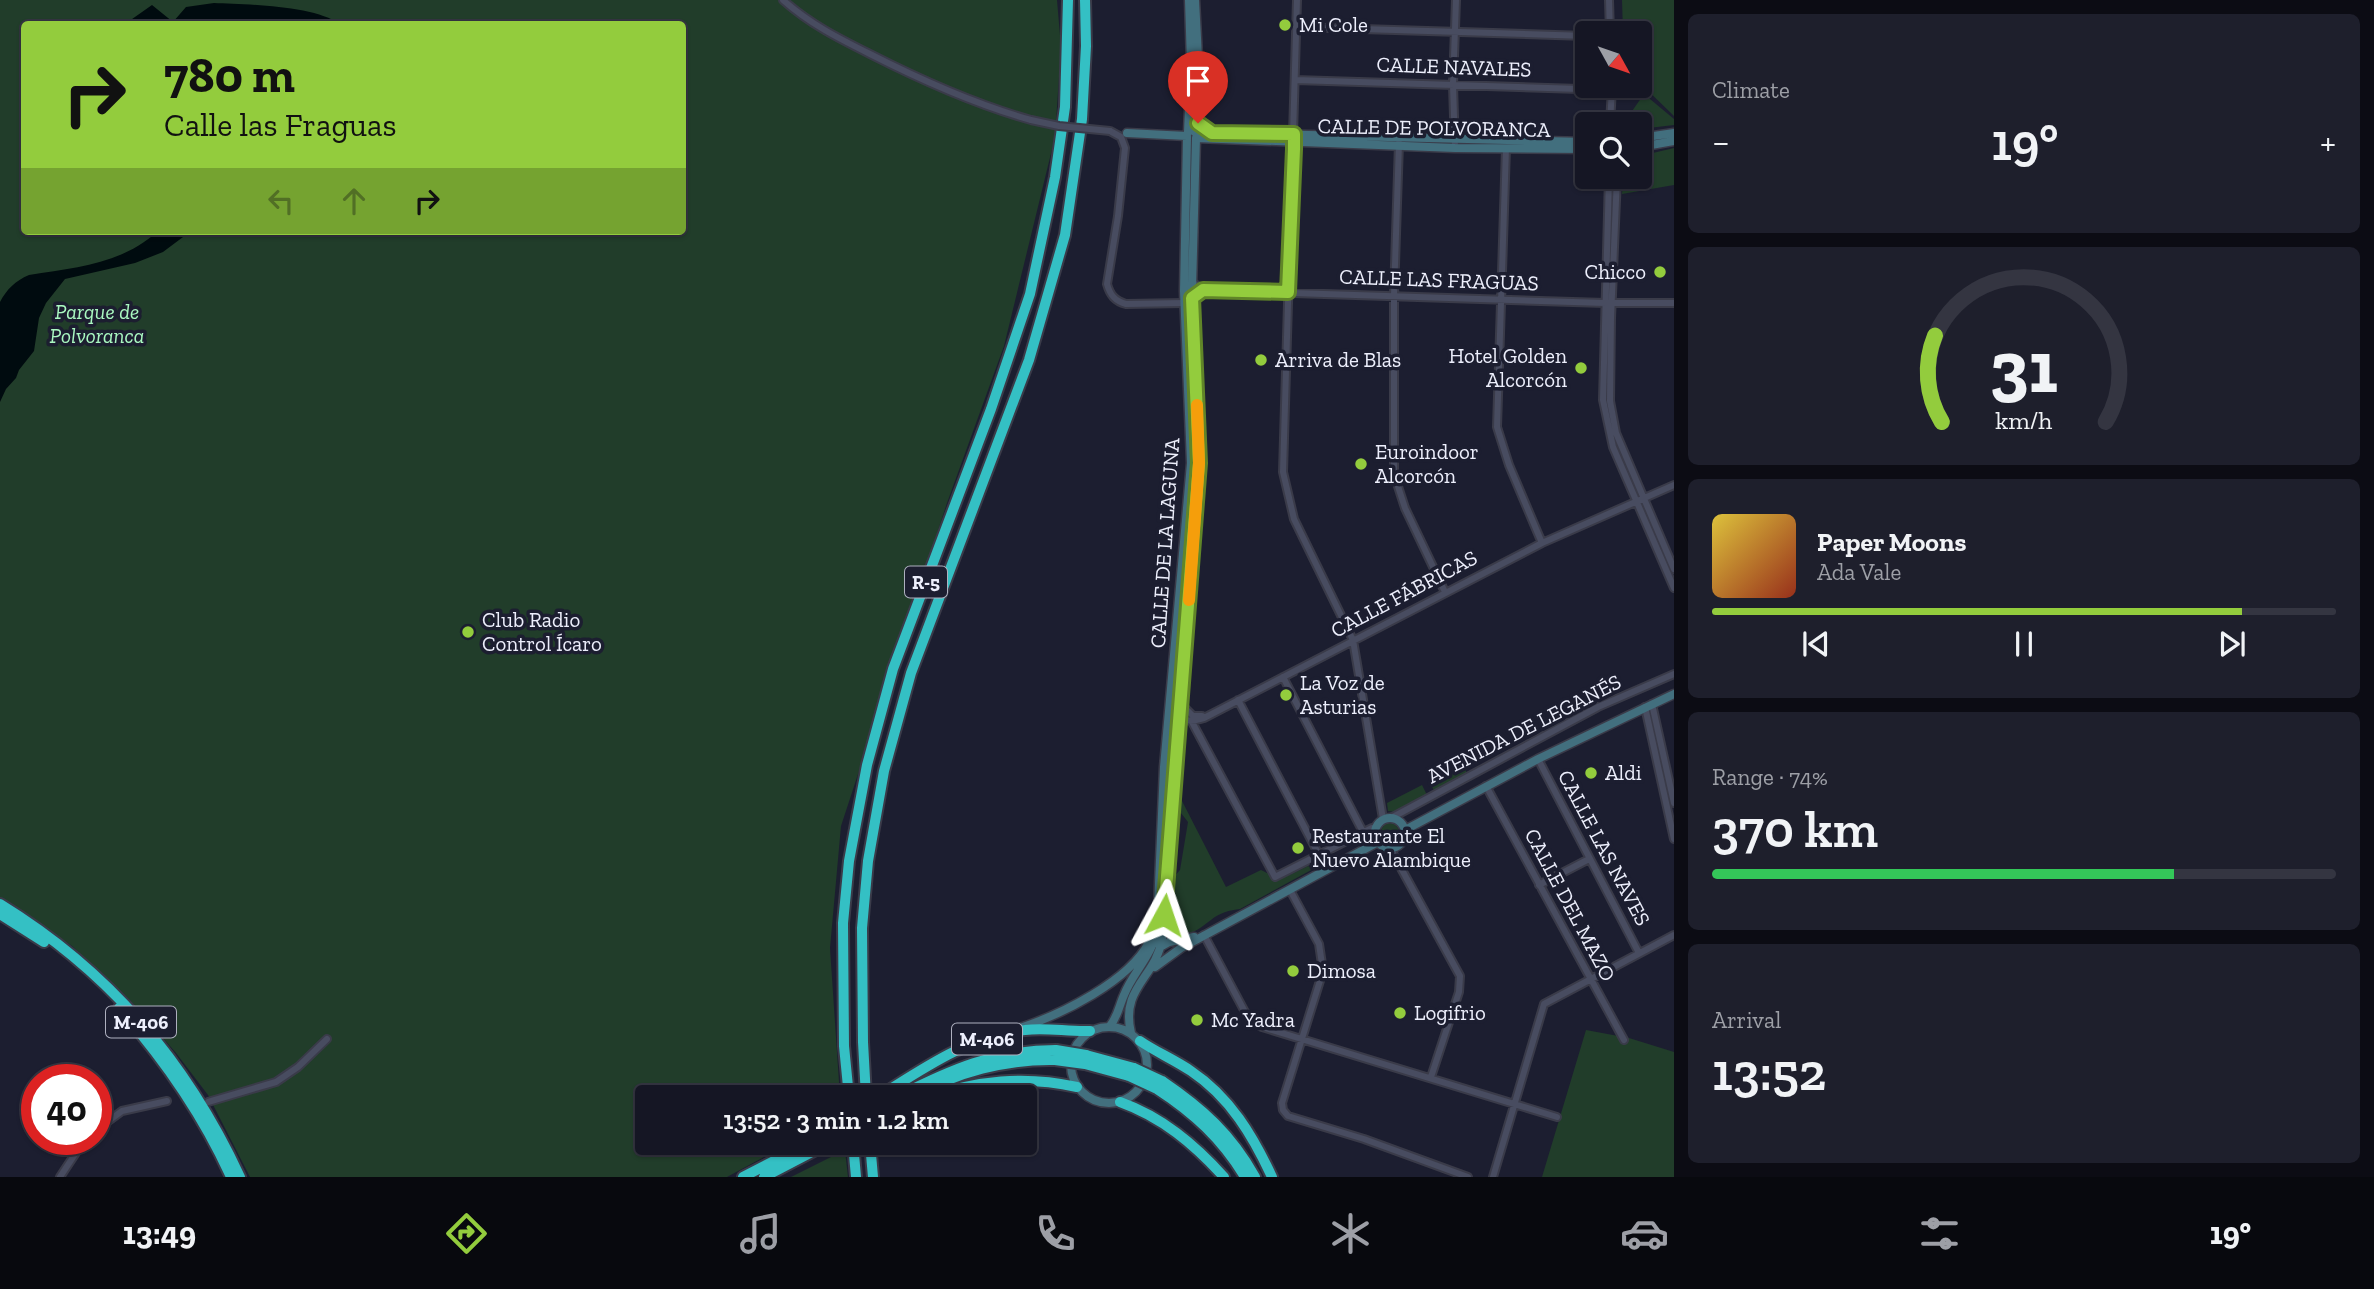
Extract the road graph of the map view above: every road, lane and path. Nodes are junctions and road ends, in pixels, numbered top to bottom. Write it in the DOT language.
graph roads {
  1 [pos="783,0"];
  2 [pos="1068,0"];
  3 [pos="1085,0"];
  4 [pos="1189,0"];
  5 [pos="1195,0"];
  6 [pos="1297,0"];
  7 [pos="1456,0"];
  8 [pos="1609,0"];
  9 [pos="1610,21"];
  10 [pos="1296,27"];
  11 [pos="1455,32"];
  12 [pos="1575,36"];
  13 [pos="1295,80"];
  14 [pos="1453,85"];
  15 [pos="1575,87"];
  16 [pos="1195,118"];
  17 [pos="1674,132"];
  18 [pos="1127,133"];
  19 [pos="1191,135"];
  20 [pos="1209,136"];
  21 [pos="1652,136"];
  22 [pos="1294,138"];
  23 [pos="1454,139"];
  24 [pos="1674,141"];
  25 [pos="1399,142"];
  26 [pos="1575,142"];
  27 [pos="1652,145"];
  28 [pos="1455,148"];
  29 [pos="1506,148"];
  30 [pos="1575,149"];
  31 [pos="1195,156"];
  32 [pos="1609,189"];
  33 [pos="1616,189"];
  34 [pos="1192,282"];
  35 [pos="1203,290"];
  36 [pos="1288,292"];
  37 [pos="1394,295"];
  38 [pos="1188,300"];
  39 [pos="1501,300"];
  40 [pos="1608,303"];
  41 [pos="1674,303"];
  42 [pos="1016,337"];
  43 [pos="996,377"];
  44 [pos="989,465"];
  45 [pos="1674,485"];
  46 [pos="1640,500"];
  47 [pos="980,504"];
  48 [pos="1542,542"];
  49 [pos="1674,569"];
  50 [pos="1674,588"];
  51 [pos="1446,592"];
  52 [pos="1353,640"];
  53 [pos="1674,674"];
  54 [pos="1283,677"];
  55 [pos="1172,691"];
  56 [pos="1674,694"];
  57 [pos="1238,700"];
  58 [pos="1182,705"];
  59 [pos="1649,706"];
  60 [pos="1207,716"];
  61 [pos="1181,719"];
  62 [pos="1192,722"];
  63 [pos="1538,759"];
  64 [pos="1486,786"];
  65 [pos="1670,794"];
  66 [pos="1674,803"];
  67 [pos="1387,819"];
  68 [pos="1375,829"];
  69 [pos="1405,830"];
  70 [pos="1363,832"];
  71 [pos="1674,839"];
  72 [pos="1378,842"];
  73 [pos="1390,848"];
  74 [pos="1318,855"];
  75 [pos="1589,859"];
  76 [pos="874,876"];
  77 [pos="1539,885"];
  78 [pos="1166,890"];
  79 [pos="1290,890"];
  80 [pos="0,904"];
  81 [pos="1157,909"];
  82 [pos="0,914"];
  83 [pos="863,920"];
  84 [pos="1204,935"];
  85 [pos="1674,935"];
  86 [pos="1188,939"];
  87 [pos="1160,947"];
  88 [pos="1639,953"];
  89 [pos="1589,979"];
  90 [pos="1132,981"];
  91 [pos="1135,991"];
  92 [pos="1110,1026"];
  93 [pos="1090,1031"];
  94 [pos="151,1032"];
  95 [pos="998,1035"];
  96 [pos="1136,1037"];
  97 [pos="1301,1038"];
  98 [pos="327,1039"];
  99 [pos="1623,1040"];
  100 [pos="1056,1055"];
  101 [pos="1431,1077"];
  102 [pos="848,1085"];
  103 [pos="865,1085"];
  104 [pos="907,1085"];
  105 [pos="916,1085"];
  106 [pos="940,1085"];
  107 [pos="976,1085"];
  108 [pos="1160,1085"];
  109 [pos="1077,1087"];
  110 [pos="167,1101"];
  111 [pos="208,1102"];
  112 [pos="1120,1102"];
  113 [pos="1514,1103"];
  114 [pos="1558,1117"];
  115 [pos="112,1118"];
  116 [pos="74,1155"];
  117 [pos="795,1155"];
  118 [pos="802,1155"];
  119 [pos="854,1155"];
  120 [pos="871,1155"];
  121 [pos="744,1176"];
  122 [pos="60,1177"];
  123 [pos="231,1177"];
  124 [pos="240,1177"];
  125 [pos="247,1177"];
  126 [pos="764,1177"];
  127 [pos="856,1177"];
  128 [pos="873,1177"];
  129 [pos="1224,1177"];
  130 [pos="1245,1177"];
  131 [pos="1255,1177"];
  132 [pos="1272,1177"];
  133 [pos="1468,1177"];
  134 [pos="1493,1177"];
  1 -- 38 [label="street, bridge"];
  2 -- 42 [label="highway, R-5"];
  3 -- 44 [label="highway, R-5"];
  4 -- 19 [label="street, CALLE DE LA LAGUNA"];
  5 -- 16 [label="street, CALLE DE LA LAGUNA"];
  6 -- 10 [label="street"];
  7 -- 11 [label="street"];
  8 -- 9 [label="street"];
  10 -- 11 [label="street"];
  10 -- 13 [label="street"];
  11 -- 12 [label="street"];
  11 -- 14 [label="street"];
  13 -- 14 [label="street, CALLE NAVALES"];
  13 -- 22 [label="street"];
  14 -- 15 [label="street, CALLE NAVALES"];
  14 -- 23 [label="street"];
  16 -- 19 [label="street, CALLE DE LA LAGUNA"];
  16 -- 20 [label="street"];
  17 -- 21 [label="street"];
  18 -- 19 [label="street, CALLE DE POLVORANCA"];
  19 -- 20 [label="street, CALLE DE POLVORANCA"];
  19 -- 31 [label="street, CALLE DE LA LAGUNA"];
  19 -- 38 [label="street, CALLE DE LA LAGUNA"];
  20 -- 22 [label="street, CALLE DE POLVORANCA"];
  20 -- 31 [label="street"];
  22 -- 25 [label="street, CALLE DE POLVORANCA"];
  22 -- 36 [label="street"];
  23 -- 25 [label="street, CALLE DE POLVORANCA"];
  23 -- 26 [label="street, CALLE DE POLVORANCA"];
  23 -- 28 [label="street"];
  24 -- 27 [label="street"];
  25 -- 28 [label="street, CALLE DE POLVORANCA"];
  25 -- 37 [label="street"];
  28 -- 29 [label="street, CALLE DE POLVORANCA"];
  29 -- 30 [label="street, CALLE DE POLVORANCA"];
  29 -- 39 [label="street"];
  31 -- 34 [label="street, CALLE DE LA LAGUNA"];
  32 -- 40 [label="street"];
  33 -- 40 [label="street"];
  34 -- 35 [label="street"];
  34 -- 38 [label="street, CALLE DE LA LAGUNA"];
  35 -- 36 [label="street, CALLE LAS FRAGUAS"];
  35 -- 38 [label="street"];
  36 -- 37 [label="street, CALLE LAS FRAGUAS"];
  36 -- 52 [label="street"];
  37 -- 39 [label="street, CALLE LAS FRAGUAS"];
  37 -- 51 [label="street"];
  38 -- 55 [label="street, CALLE DE LA LAGUNA"];
  38 -- 58 [label="street, CALLE DE LA LAGUNA"];
  39 -- 40 [label="street, CALLE LAS FRAGUAS"];
  39 -- 48 [label="street"];
  40 -- 41 [label="street, CALLE LAS FRAGUAS"];
  40 -- 46 [label="street"];
  42 -- 43 [label="highway"];
  42 -- 102 [label="highway, R-5"];
  44 -- 47 [label="highway"];
  44 -- 83 [label="highway, R-5"];
  45 -- 46 [label="street, CALLE FÁBRICAS"];
  46 -- 48 [label="street, CALLE FÁBRICAS"];
  46 -- 49 [label="street"];
  46 -- 50 [label="street"];
  48 -- 51 [label="street, CALLE FÁBRICAS"];
  51 -- 52 [label="street, CALLE FÁBRICAS"];
  52 -- 54 [label="street, CALLE FÁBRICAS"];
  52 -- 67 [label="street"];
  53 -- 67 [label="street, AVENIDA DE LEGANÉS"];
  54 -- 57 [label="street, CALLE FÁBRICAS"];
  54 -- 70 [label="street"];
  55 -- 61 [label="street"];
  55 -- 81 [label="street, CALLE DE LA LAGUNA"];
  56 -- 59 [label="street, AVENIDA DE LEGANÉS"];
  57 -- 60 [label="street, CALLE FÁBRICAS"];
  57 -- 74 [label="street"];
  58 -- 60 [label="street"];
  58 -- 61 [label="street, CALLE DE LA LAGUNA"];
  59 -- 63 [label="street, AVENIDA DE LEGANÉS"];
  59 -- 65 [label="street"];
  60 -- 62 [label="street, CALLE FÁBRICAS"];
  61 -- 62 [label="street"];
  61 -- 78 [label="street, CALLE DE LA LAGUNA"];
  62 -- 74 [label="street"];
  63 -- 64 [label="street, AVENIDA DE LEGANÉS"];
  63 -- 75 [label="street, CALLE LAS NAVES"];
  64 -- 69 [label="street, AVENIDA DE LEGANÉS"];
  64 -- 77 [label="street, CALLE DEL MAZO"];
  65 -- 66 [label="street"];
  65 -- 71 [label="street"];
  67 -- 68 [label="street"];
  67 -- 69 [label="street"];
  68 -- 70 [label="street"];
  68 -- 72 [label="street"];
  69 -- 73 [label="street"];
  70 -- 74 [label="street"];
  72 -- 73 [label="street"];
  72 -- 79 [label="street"];
  73 -- 101 [label="street"];
  75 -- 77 [label="street"];
  75 -- 88 [label="street, CALLE LAS NAVES"];
  76 -- 83 [label="highway"];
  77 -- 89 [label="street, CALLE DEL MAZO"];
  78 -- 86 [label="street"];
  78 -- 87 [label="street, CALLE DE LA LAGUNA"];
  79 -- 84 [label="street"];
  79 -- 97 [label="street"];
  80 -- 94 [label="highway, M-406"];
  81 -- 90 [label="street"];
  81 -- 95 [label="street"];
  82 -- 123 [label="highway, M-406"];
  83 -- 103 [label="highway, R-5"];
  84 -- 86 [label="street"];
  84 -- 91 [label="street"];
  84 -- 97 [label="street"];
  85 -- 88 [label="street"];
  86 -- 87 [label="street"];
  87 -- 90 [label="street"];
  87 -- 91 [label="street"];
  88 -- 89 [label="street"];
  89 -- 99 [label="street, CALLE DEL MAZO"];
  89 -- 113 [label="street"];
  90 -- 92 [label="street"];
  91 -- 96 [label="street"];
  92 -- 93 [label="street"];
  92 -- 96 [label="street"];
  93 -- 95 [label="highway, M-406"];
  93 -- 109 [label="street"];
  94 -- 111 [label="highway, M-406"];
  94 -- 124 [label="highway, M-406"];
  95 -- 104 [label="highway, M-406"];
  96 -- 112 [label="street"];
  96 -- 132 [label="highway"];
  97 -- 101 [label="street"];
  97 -- 133 [label="street"];
  98 -- 111 [label="street"];
  100 -- 105 [label="highway, M-406"];
  100 -- 106 [label="highway, M-406"];
  100 -- 108 [label="highway, M-406, bridge"];
  101 -- 113 [label="street"];
  107 -- 109 [label="highway, M-406"];
  108 -- 130 [label="highway, M-406"];
  108 -- 131 [label="highway, M-406"];
  109 -- 112 [label="street"];
  110 -- 115 [label="street"];
  111 -- 125 [label="highway, M-406"];
  112 -- 129 [label="highway"];
  113 -- 114 [label="street"];
  113 -- 134 [label="street"];
  116 -- 122 [label="street"];
  117 -- 121 [label="highway"];
  118 -- 126 [label="highway"];
  119 -- 127 [label="highway"];
  120 -- 128 [label="highway"];
}
